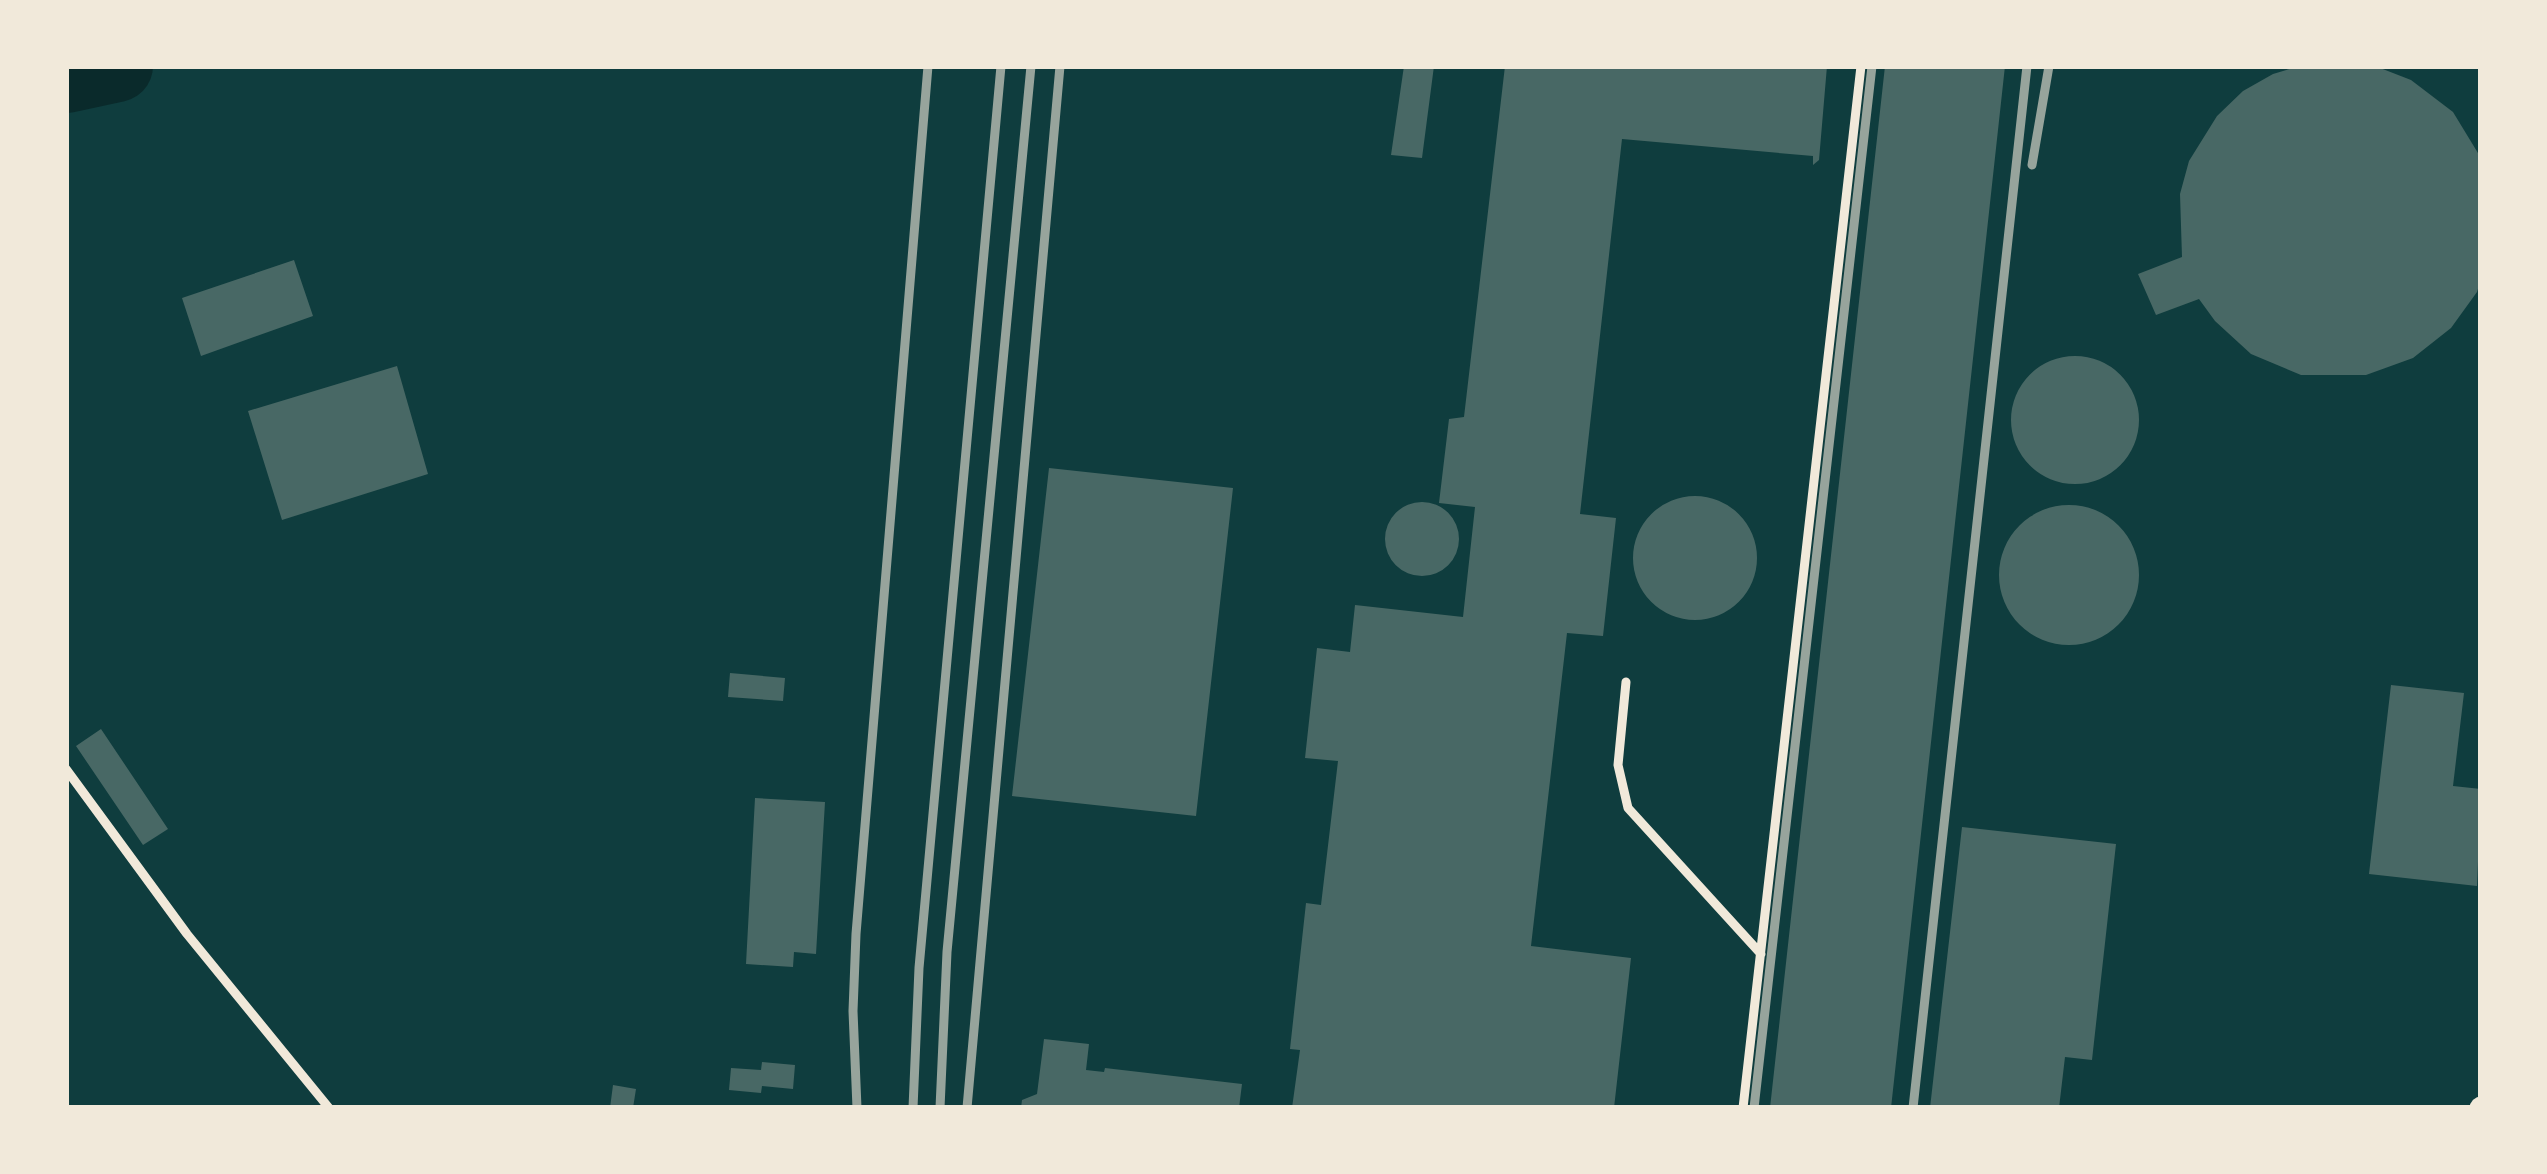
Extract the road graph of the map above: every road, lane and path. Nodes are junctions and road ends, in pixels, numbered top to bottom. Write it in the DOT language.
graph roads {
  1 [pos="1861,66"];
  2 [pos="1626,682"];
  3 [pos="66,769"];
  4 [pos="1761,954"];
  5 [pos="329,1108"];
  6 [pos="1743,1108"];
  1 -- 4 [label="lane"];
  2 -- 4 [label="lane"];
  3 -- 5 [label="lane"];
  4 -- 6 [label="lane"];
}
